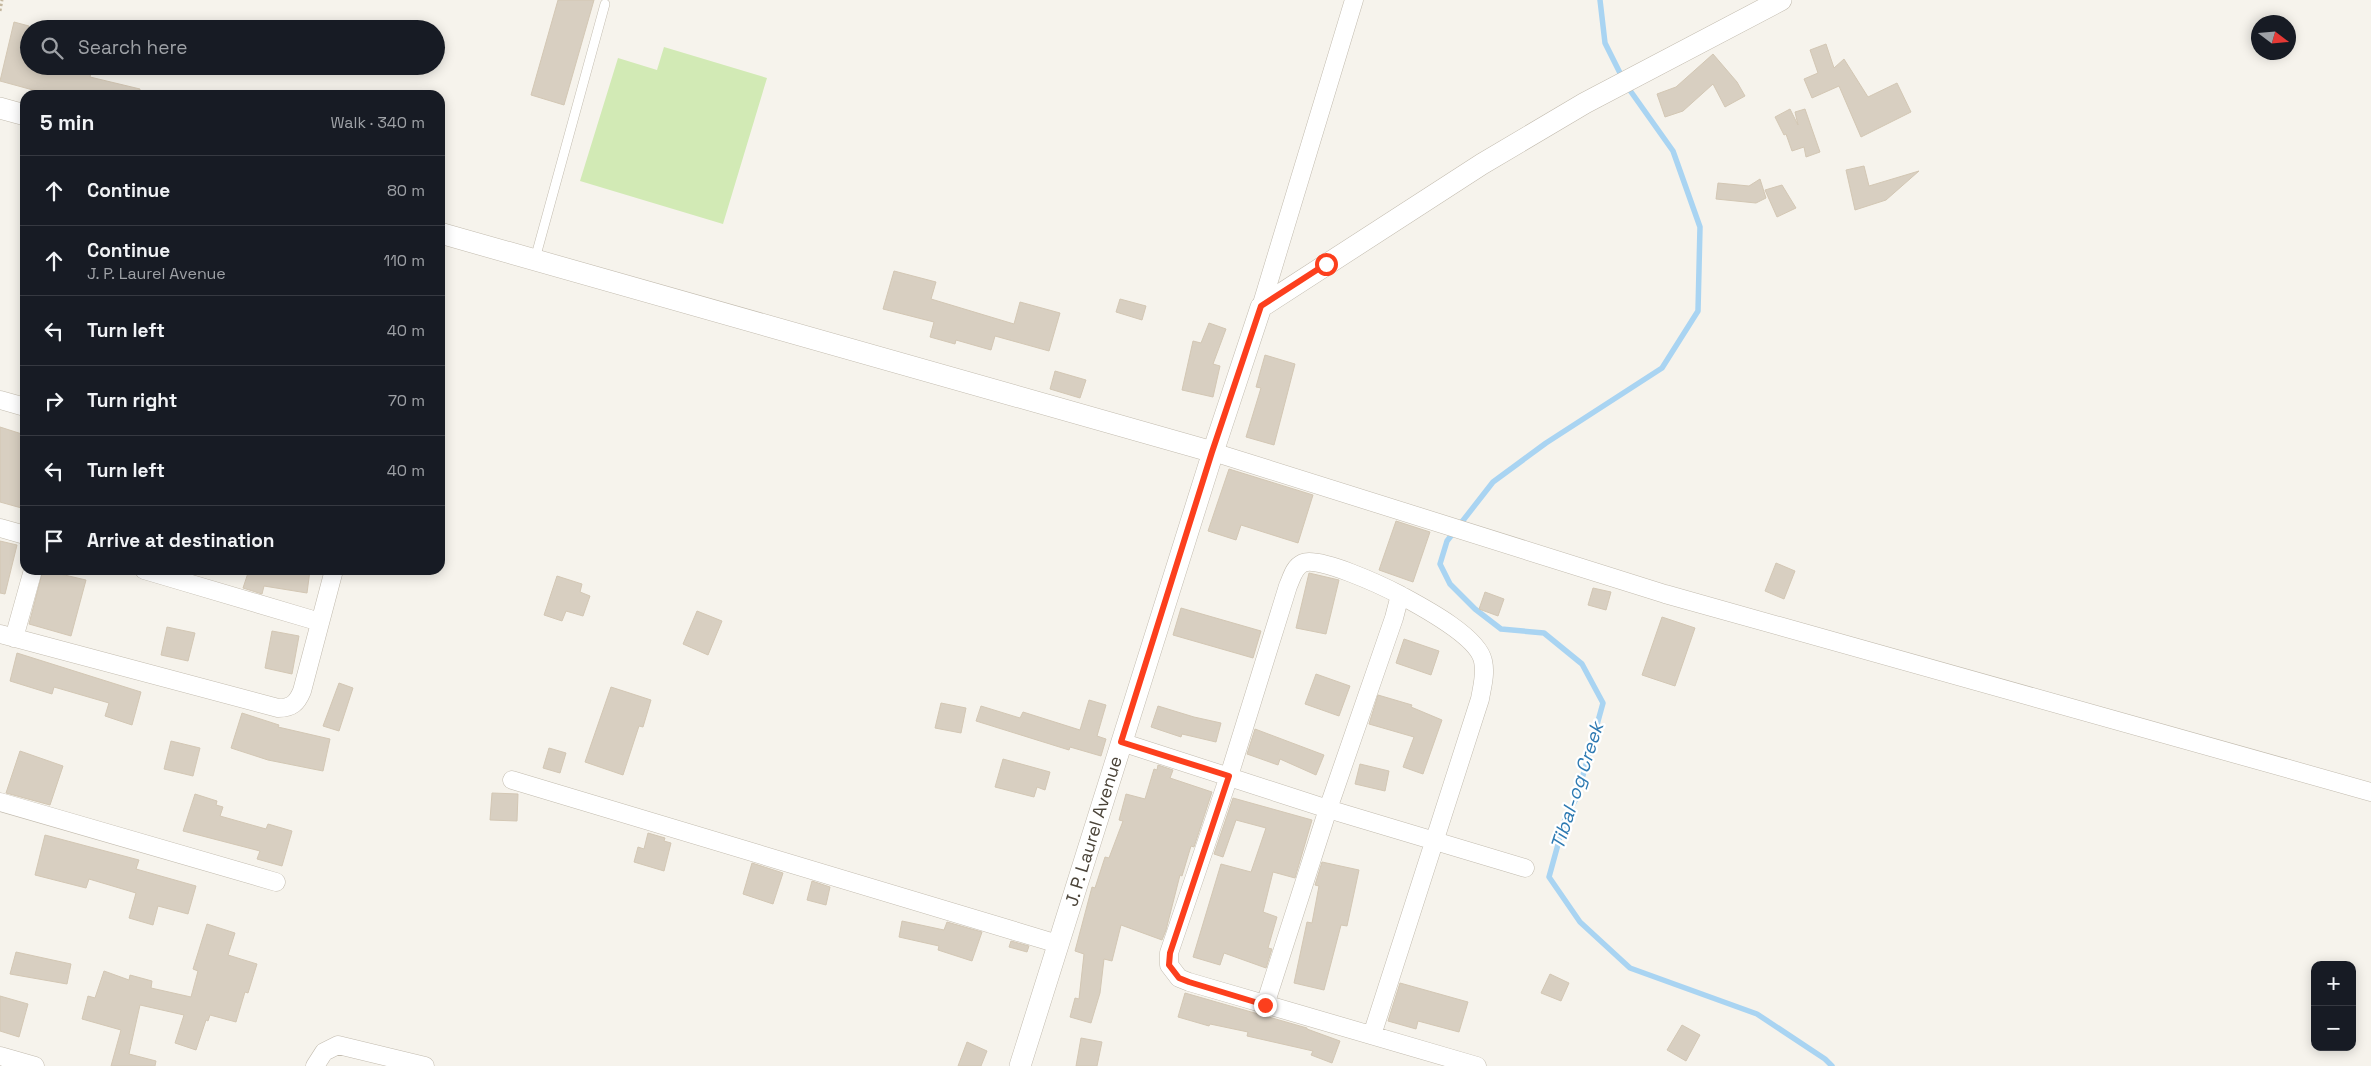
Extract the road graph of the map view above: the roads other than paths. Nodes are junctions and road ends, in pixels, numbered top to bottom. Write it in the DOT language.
graph roads {
  1 [pos="1354,0"];
  2 [pos="1781,0"];
  3 [pos="606,4"];
  4 [pos="0,108"];
  5 [pos="20,114"];
  6 [pos="445,234"];
  7 [pos="535,260"];
  8 [pos="1261,306"];
  9 [pos="0,400"];
  10 [pos="20,406"];
  11 [pos="1212,452"];
  12 [pos="0,528"];
  13 [pos="20,534"];
  14 [pos="31,575"];
  15 [pos="161,575"];
  16 [pos="333,575"];
  17 [pos="1400,594"];
  18 [pos="320,622"];
  19 [pos="7,636"];
  20 [pos="1121,742"];
  21 [pos="1229,776"];
  22 [pos="512,780"];
  23 [pos="2371,792"];
  24 [pos="0,802"];
  25 [pos="1328,809"];
  26 [pos="1433,841"];
  27 [pos="1525,868"];
  28 [pos="276,882"];
  29 [pos="1058,944"];
  30 [pos="1265,1005"];
  31 [pos="1372,1035"];
  32 [pos="0,1056"];
  33 [pos="34,1066"];
  34 [pos="315,1066"];
  35 [pos="425,1066"];
  36 [pos="1020,1066"];
  37 [pos="1477,1066"];
  1 -- 8 [label="street"];
  2 -- 8 [label="street"];
  3 -- 7 [label="lane"];
  4 -- 5 [label="street"];
  6 -- 7 [label="street"];
  7 -- 11 [label="street"];
  8 -- 11 [label="street, J. P. Laurel Avenue"];
  9 -- 10 [label="street"];
  11 -- 20 [label="street, J. P. Laurel Avenue"];
  11 -- 23 [label="street"];
  12 -- 13 [label="street"];
  14 -- 19 [label="street"];
  15 -- 18 [label="street"];
  16 -- 18 [label="street"];
  17 -- 21 [label="street"];
  17 -- 25 [label="street"];
  17 -- 26 [label="street"];
  18 -- 19 [label="street"];
  20 -- 21 [label="street"];
  20 -- 29 [label="street, J. P. Laurel Avenue"];
  21 -- 25 [label="street"];
  21 -- 30 [label="street"];
  22 -- 29 [label="street"];
  24 -- 28 [label="street"];
  25 -- 26 [label="street"];
  25 -- 30 [label="street"];
  26 -- 27 [label="street"];
  26 -- 31 [label="street"];
  29 -- 36 [label="street, J. P. Laurel Avenue"];
  30 -- 31 [label="street"];
  31 -- 37 [label="street"];
  32 -- 33 [label="street"];
  34 -- 35 [label="street"];
}
